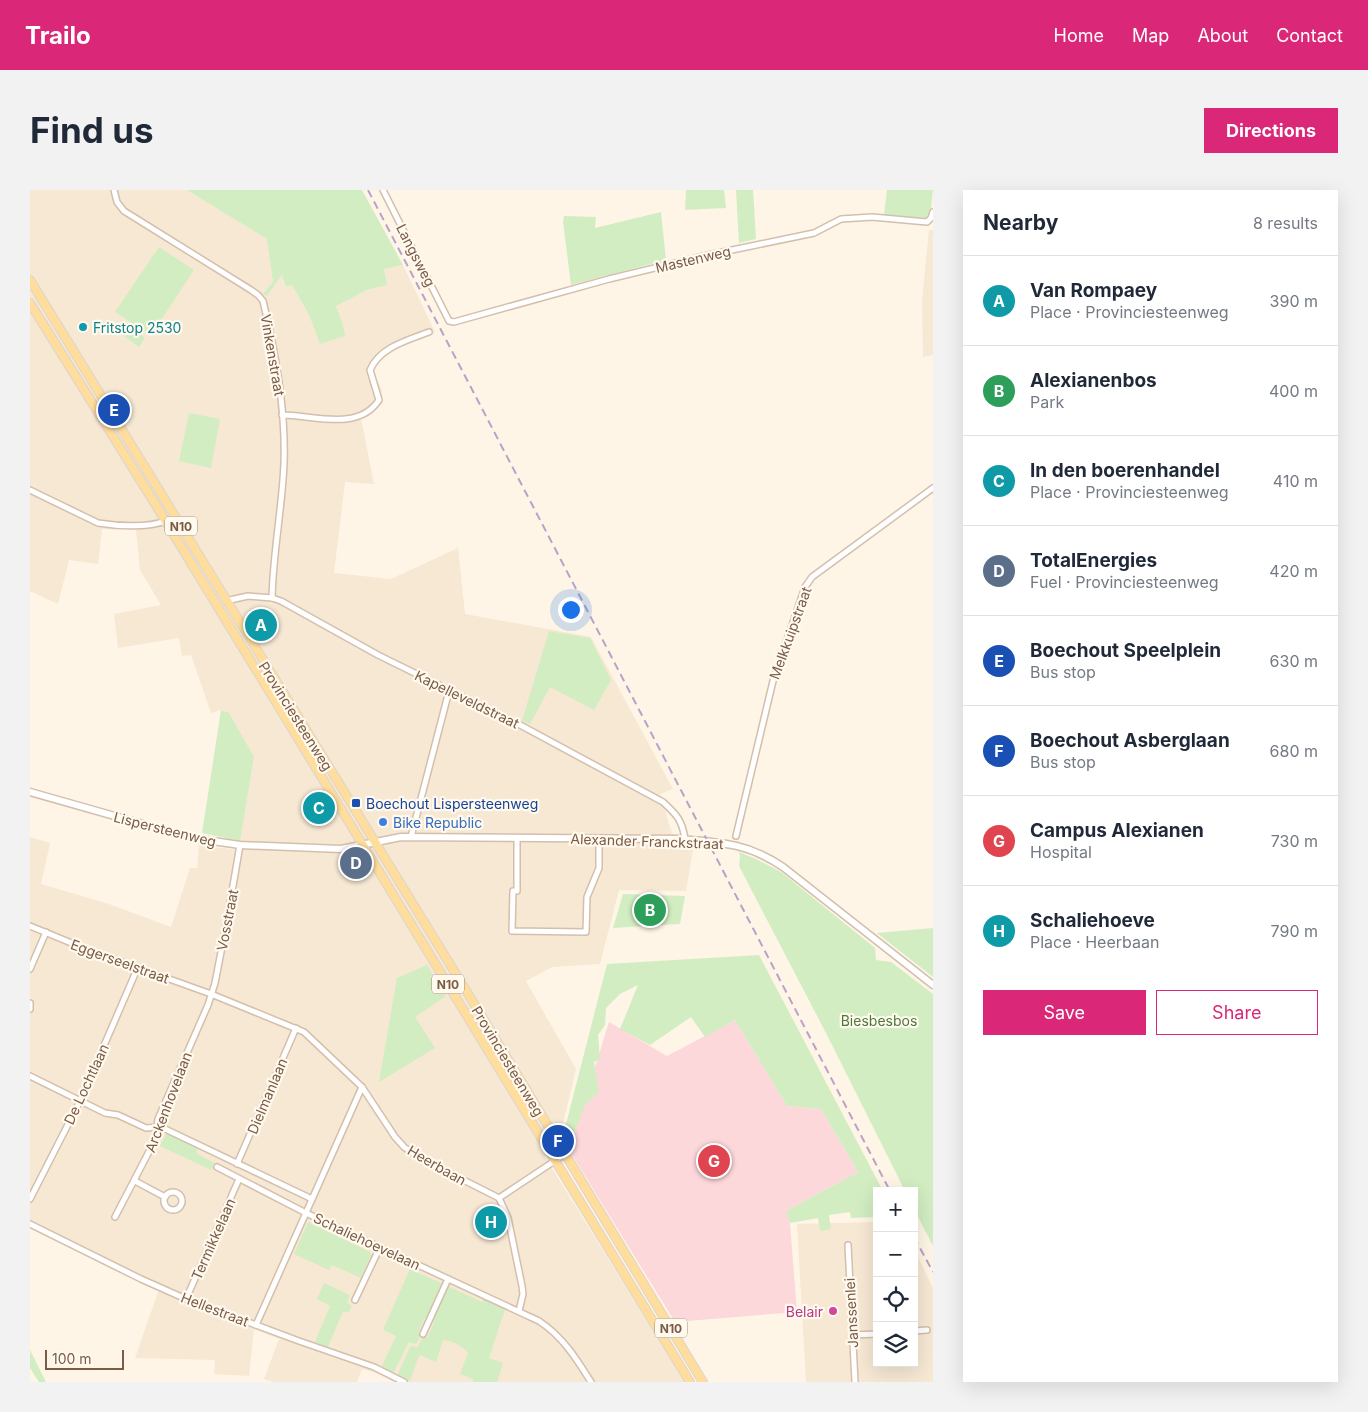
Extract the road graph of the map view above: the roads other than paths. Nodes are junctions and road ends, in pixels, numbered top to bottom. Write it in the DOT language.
graph roads {
  1 [pos="114,190"];
  2 [pos="382,190"];
  3 [pos="933,212"];
  4 [pos="30,280"];
  5 [pos="30,303"];
  6 [pos="450,321"];
  7 [pos="429,332"];
  8 [pos="282,415"];
  9 [pos="120,424"];
  10 [pos="106,426"];
  11 [pos="933,488"];
  12 [pos="30,490"];
  13 [pos="165,521"];
  14 [pos="207,590"];
  15 [pos="220,591"];
  16 [pos="272,598"];
  17 [pos="227,602"];
  18 [pos="449,691"];
  19 [pos="30,792"];
  20 [pos="736,836"];
  21 [pos="410,837"];
  22 [pos="517,838"];
  23 [pos="599,838"];
  24 [pos="685,839"];
  25 [pos="374,842"];
  26 [pos="240,845"];
  27 [pos="362,845"];
  28 [pos="30,926"];
  29 [pos="46,932"];
  30 [pos="138,967"];
  31 [pos="30,969"];
  32 [pos="933,985"];
  33 [pos="211,994"];
  34 [pos="30,1003"];
  35 [pos="30,1009"];
  36 [pos="296,1028"];
  37 [pos="30,1076"];
  38 [pos="362,1087"];
  39 [pos="80,1100"];
  40 [pos="157,1127"];
  41 [pos="565,1154"];
  42 [pos="555,1162"];
  43 [pos="237,1164"];
  44 [pos="217,1168"];
  45 [pos="238,1178"];
  46 [pos="135,1181"];
  47 [pos="165,1197"];
  48 [pos="499,1198"];
  49 [pos="30,1199"];
  50 [pos="312,1199"];
  51 [pos="306,1213"];
  52 [pos="115,1217"];
  53 [pos="30,1224"];
  54 [pos="848,1245"];
  55 [pos="380,1247"];
  56 [pos="448,1278"];
  57 [pos="186,1299"];
  58 [pos="355,1300"];
  59 [pos="519,1311"];
  60 [pos="256,1325"];
  61 [pos="927,1330"];
  62 [pos="918,1331"];
  63 [pos="423,1334"];
  64 [pos="873,1334"];
  65 [pos="852,1335"];
  66 [pos="404,1382"];
  67 [pos="591,1382"];
  68 [pos="690,1382"];
  69 [pos="703,1382"];
  70 [pos="855,1382"];
  1 -- 8 [label="street, Vinkenstraat"];
  2 -- 6 [label="street, Langsweg"];
  3 -- 6 [label="street, Mastenweg"];
  4 -- 9 [label="main road, Provinciesteenweg / N10"];
  5 -- 10 [label="main road, Provinciesteenweg / N10"];
  7 -- 8 [label="street"];
  8 -- 16 [label="street, Vinkenstraat"];
  9 -- 10 [label="main road"];
  9 -- 15 [label="main road, Provinciesteenweg / N10"];
  10 -- 13 [label="main road, Provinciesteenweg / N10"];
  11 -- 20 [label="street, Melkkuipstraat"];
  12 -- 13 [label="street"];
  13 -- 14 [label="main road, Provinciesteenweg / N10"];
  14 -- 15 [label="main road"];
  14 -- 27 [label="main road, Provinciesteenweg / N10"];
  15 -- 17 [label="main road, Provinciesteenweg / N10"];
  16 -- 17 [label="street, Kapelleveldstraat"];
  16 -- 18 [label="street, Kapelleveldstraat"];
  17 -- 25 [label="main road, Provinciesteenweg / N10"];
  18 -- 21 [label="street"];
  18 -- 24 [label="street, Kapelleveldstraat"];
  19 -- 26 [label="street, Lispersteenweg"];
  21 -- 22 [label="street, Alexander Franckstraat"];
  21 -- 25 [label="street, Alexander Franckstraat"];
  22 -- 23 [label="street, Alexander Franckstraat"];
  22 -- 23 [label="street"];
  23 -- 24 [label="street, Alexander Franckstraat"];
  24 -- 32 [label="street, Alexander Franckstraat"];
  25 -- 27 [label="street, Lispersteenweg"];
  25 -- 41 [label="main road, Provinciesteenweg / N10"];
  26 -- 27 [label="street, Lispersteenweg"];
  26 -- 33 [label="street, Vosstraat"];
  27 -- 42 [label="main road, Provinciesteenweg / N10"];
  28 -- 29 [label="street, Eggerseelstraat"];
  29 -- 30 [label="street, Eggerseelstraat"];
  29 -- 31 [label="street"];
  30 -- 33 [label="street, Eggerseelstraat"];
  30 -- 39 [label="street, De Lochtlaan"];
  33 -- 36 [label="street, Heerbaan"];
  33 -- 40 [label="street, Arckenhovelaan"];
  34 -- 35 [label="street"];
  36 -- 38 [label="street, Heerbaan"];
  36 -- 43 [label="street, Dielmanlaan"];
  37 -- 39 [label="street, Schaliehoevelaan"];
  38 -- 48 [label="street, Heerbaan"];
  38 -- 50 [label="street"];
  39 -- 40 [label="street, Schaliehoevelaan"];
  39 -- 49 [label="street, De Lochtlaan"];
  40 -- 43 [label="street, Schaliehoevelaan"];
  40 -- 46 [label="street, Arckenhovelaan"];
  41 -- 42 [label="street"];
  41 -- 69 [label="main road, Provinciesteenweg / N10"];
  42 -- 48 [label="street"];
  42 -- 68 [label="main road, Provinciesteenweg / N10"];
  43 -- 50 [label="street, Schaliehoevelaan"];
  44 -- 45 [label="street, Schaliehoevelaan"];
  45 -- 51 [label="street, Schaliehoevelaan"];
  45 -- 57 [label="street, Termikkelaan"];
  46 -- 47 [label="street"];
  46 -- 52 [label="street, Arckenhovelaan"];
  48 -- 59 [label="street"];
  50 -- 51 [label="street"];
  51 -- 55 [label="street, Schaliehoevelaan"];
  51 -- 60 [label="street"];
  53 -- 57 [label="street, Hellestraat"];
  54 -- 65 [label="street, Janssenlei"];
  55 -- 56 [label="street, Schaliehoevelaan"];
  55 -- 58 [label="street"];
  56 -- 59 [label="street, Schaliehoevelaan"];
  56 -- 63 [label="street"];
  57 -- 60 [label="street, Hellestraat"];
  59 -- 67 [label="street"];
  60 -- 66 [label="street, Hellestraat"];
  61 -- 62 [label="street"];
  64 -- 65 [label="street"];
  65 -- 70 [label="street, Janssenlei"];
}
